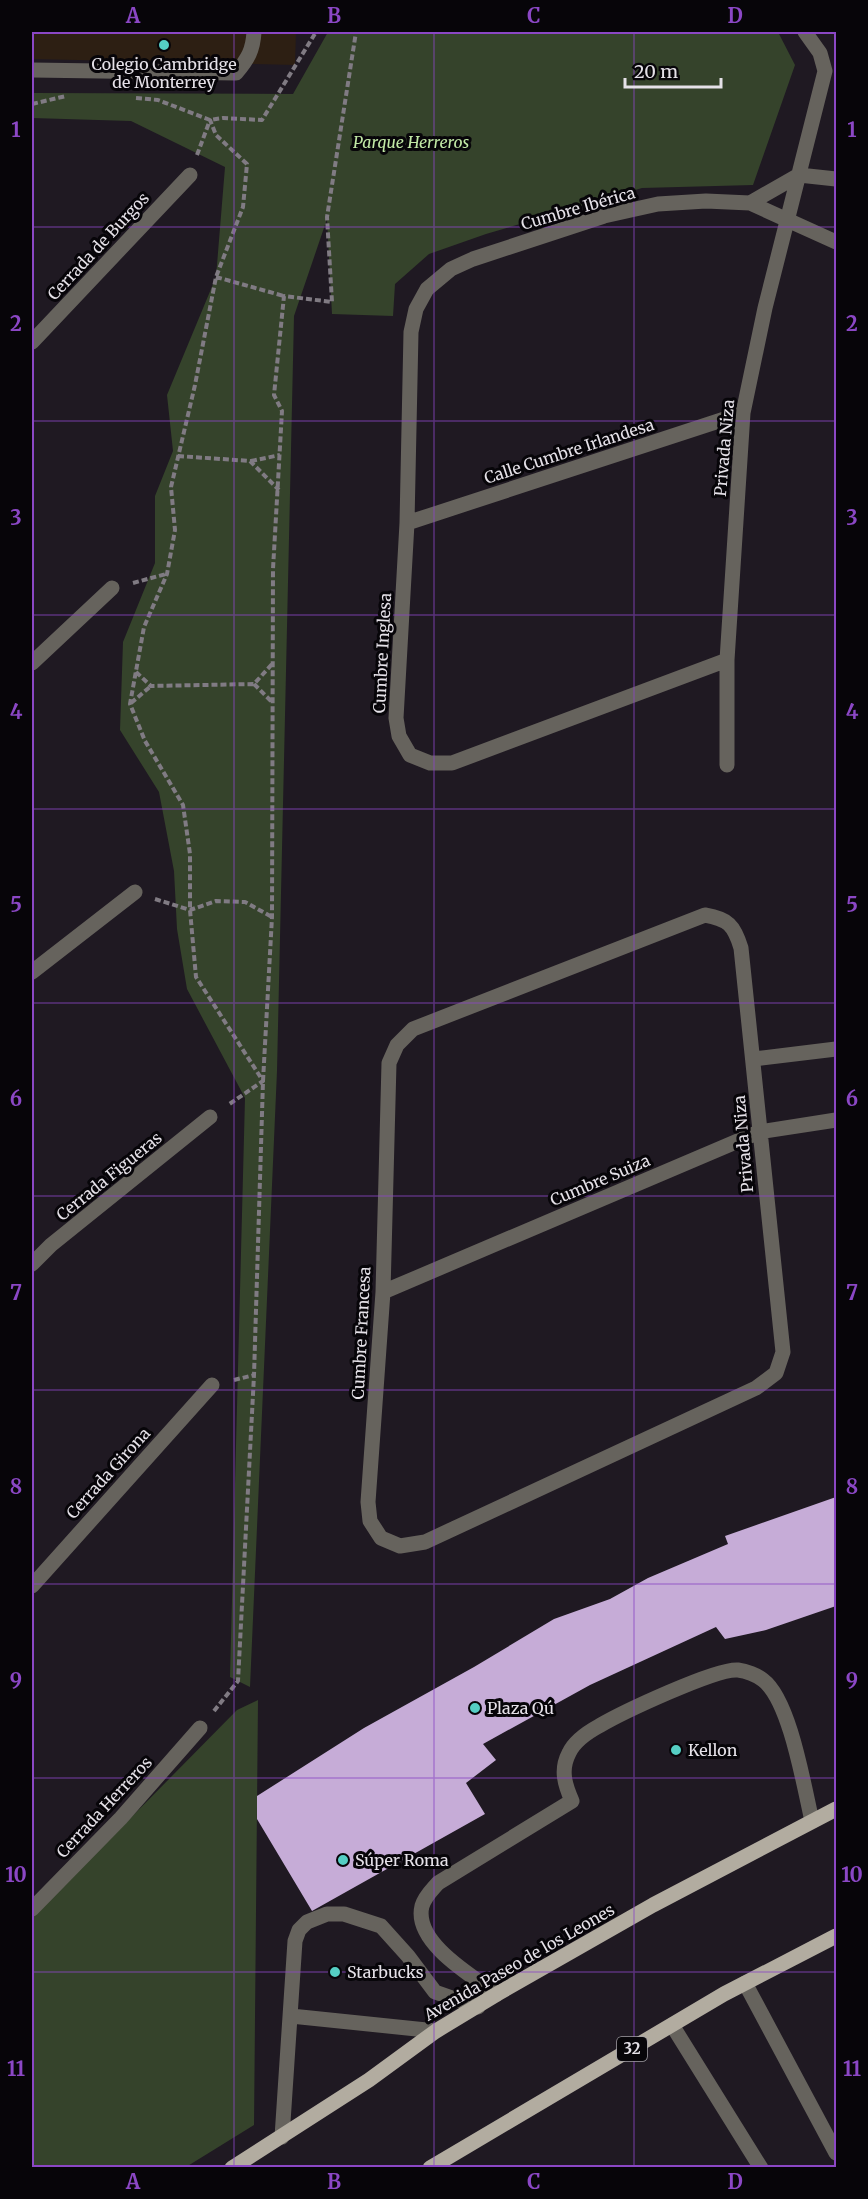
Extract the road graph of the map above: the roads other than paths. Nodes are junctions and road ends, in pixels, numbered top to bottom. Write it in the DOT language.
graph roads {
  1 [pos="254,32"];
  2 [pos="805,32"];
  3 [pos="32,70"];
  4 [pos="190,175"];
  5 [pos="799,175"];
  6 [pos="837,179"];
  7 [pos="750,203"];
  8 [pos="788,222"];
  9 [pos="837,242"];
  10 [pos="427,289"];
  11 [pos="32,342"];
  12 [pos="743,413"];
  13 [pos="407,523"];
  14 [pos="112,588"];
  15 [pos="727,660"];
  16 [pos="32,663"];
  17 [pos="727,765"];
  18 [pos="135,892"];
  19 [pos="722,918"];
  20 [pos="32,972"];
  21 [pos="837,1049"];
  22 [pos="754,1059"];
  23 [pos="210,1117"];
  24 [pos="837,1120"];
  25 [pos="759,1132"];
  26 [pos="32,1264"];
  27 [pos="383,1292"];
  28 [pos="776,1372"];
  29 [pos="212,1385"];
  30 [pos="32,1586"];
  31 [pos="200,1728"];
  32 [pos="837,1809"];
  33 [pos="812,1821"];
  34 [pos="32,1909"];
  35 [pos="837,1936"];
  36 [pos="745,1983"];
  37 [pos="497,1994"];
  38 [pos="477,2007"];
  39 [pos="291,2016"];
  40 [pos="672,2025"];
  41 [pos="436,2031"];
  42 [pos="282,2137"];
  43 [pos="837,2153"];
  44 [pos="232,2168"];
  45 [pos="430,2168"];
  46 [pos="761,2168"];
  1 -- 3 [label="street"];
  2 -- 5 [label="street, Privada Niza"];
  4 -- 11 [label="street, Cerrada de Burgos"];
  5 -- 6 [label="street"];
  5 -- 7 [label="street"];
  5 -- 8 [label="street, Privada Niza"];
  7 -- 8 [label="street, Cumbre Ibérica"];
  7 -- 10 [label="street, Cumbre Ibérica"];
  8 -- 9 [label="street"];
  8 -- 12 [label="street, Privada Niza"];
  10 -- 13 [label="street, Cumbre Inglesa"];
  12 -- 13 [label="street, Calle Cumbre Irlandesa"];
  12 -- 15 [label="street, Privada Niza"];
  13 -- 15 [label="street, Cumbre Inglesa"];
  14 -- 16 [label="street"];
  15 -- 17 [label="street, Privada Niza"];
  18 -- 20 [label="street"];
  19 -- 22 [label="street, Privada Niza"];
  19 -- 27 [label="street, Cumbre Francesa"];
  21 -- 22 [label="street"];
  22 -- 25 [label="street, Privada Niza"];
  23 -- 26 [label="street, Cerrada Figueras"];
  24 -- 25 [label="street, Cumbre Suiza"];
  25 -- 27 [label="street, Cumbre Suiza"];
  25 -- 28 [label="street, Privada Niza"];
  27 -- 28 [label="street, Cumbre Francesa"];
  29 -- 30 [label="street, Cerrada Girona"];
  31 -- 34 [label="street, Cerrada Herreros"];
  32 -- 33 [label="main road, Avenida Paseo de los Leones"];
  33 -- 37 [label="main road, Avenida Paseo de los Leones"];
  33 -- 37 [label="street"];
  35 -- 36 [label="main road, 32"];
  36 -- 40 [label="main road, 32"];
  36 -- 43 [label="street"];
  37 -- 38 [label="main road, Avenida Paseo de los Leones"];
  38 -- 39 [label="street"];
  38 -- 41 [label="main road, Avenida Paseo de los Leones"];
  39 -- 41 [label="street"];
  39 -- 42 [label="street"];
  40 -- 45 [label="main road, 32"];
  40 -- 46 [label="street"];
  41 -- 42 [label="main road, Avenida Paseo de los Leones"];
  42 -- 44 [label="main road, Avenida Paseo de los Leones"];
}
